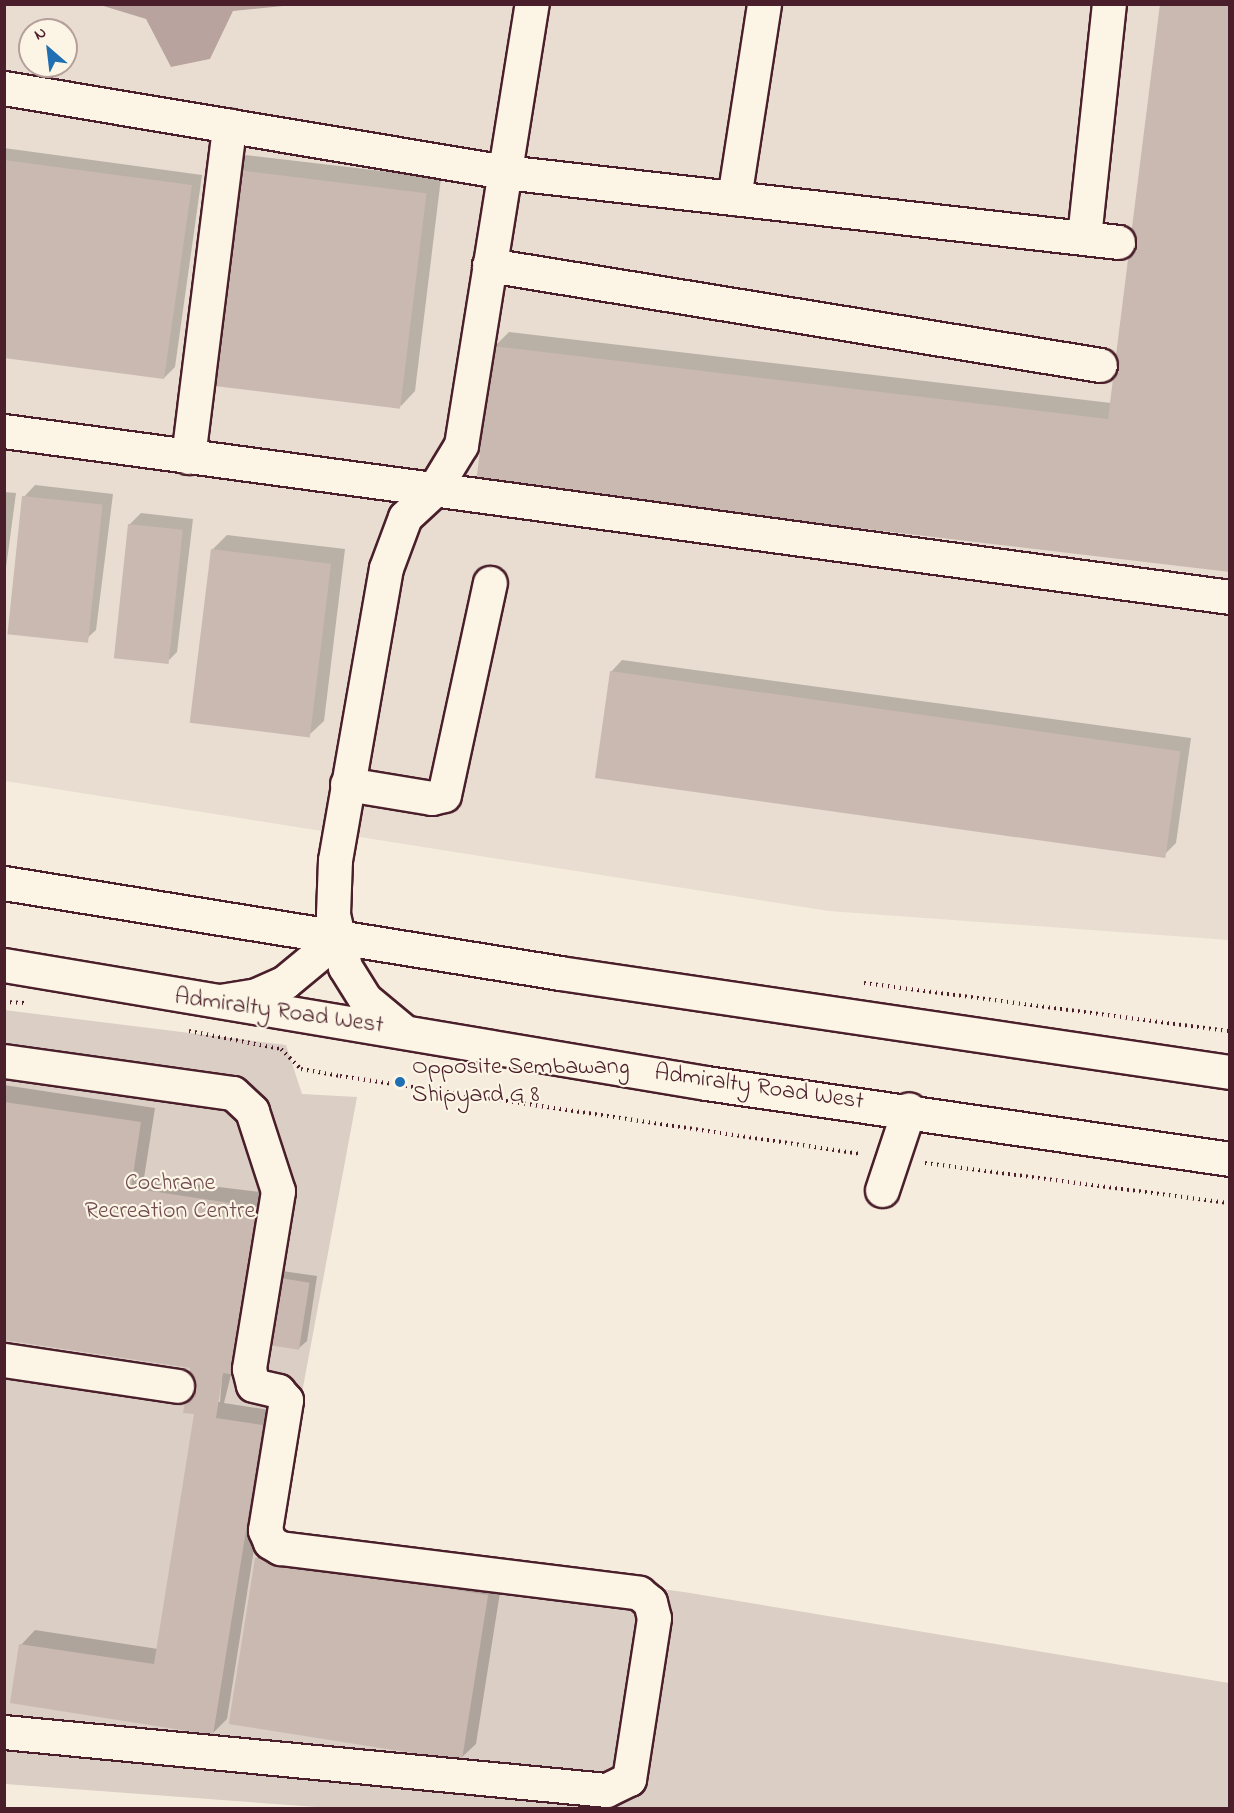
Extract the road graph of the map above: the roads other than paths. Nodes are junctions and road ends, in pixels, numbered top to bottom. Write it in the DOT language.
graph roads {
  1 [pos="532,4"];
  2 [pos="764,4"];
  3 [pos="1109,4"];
  4 [pos="4,88"];
  5 [pos="229,126"];
  6 [pos="505,172"];
  7 [pos="734,198"];
  8 [pos="1084,237"];
  9 [pos="1118,242"];
  10 [pos="489,265"];
  11 [pos="1100,365"];
  12 [pos="4,431"];
  13 [pos="189,457"];
  14 [pos="433,491"];
  15 [pos="490,583"];
  16 [pos="1230,597"];
  17 [pos="347,784"];
  18 [pos="4,883"];
  19 [pos="337,939"];
  20 [pos="4,965"];
  21 [pos="208,1003"];
  22 [pos="401,1029"];
  23 [pos="4,1061"];
  24 [pos="1230,1072"];
  25 [pos="909,1110"];
  26 [pos="1230,1159"];
  27 [pos="882,1190"];
  28 [pos="4,1360"];
  29 [pos="177,1386"];
  30 [pos="4,1732"];
  1 -- 6 [label="main road"];
  2 -- 7 [label="main road"];
  3 -- 8 [label="main road"];
  4 -- 5 [label="main road"];
  5 -- 6 [label="main road"];
  5 -- 13 [label="main road"];
  6 -- 7 [label="main road"];
  6 -- 10 [label="main road"];
  7 -- 8 [label="main road"];
  8 -- 9 [label="main road"];
  10 -- 11 [label="main road"];
  10 -- 14 [label="main road"];
  12 -- 13 [label="main road"];
  13 -- 14 [label="main road"];
  14 -- 16 [label="main road"];
  14 -- 17 [label="main road"];
  15 -- 17 [label="main road"];
  17 -- 19 [label="main road"];
  18 -- 19 [label="main road"];
  19 -- 21 [label="main road"];
  19 -- 22 [label="main road"];
  19 -- 24 [label="main road"];
  20 -- 21 [label="main road, Admiralty Road West"];
  21 -- 22 [label="main road, Admiralty Road West"];
  22 -- 25 [label="main road, Admiralty Road West"];
  23 -- 30 [label="main road"];
  25 -- 26 [label="main road, Admiralty Road West"];
  25 -- 27 [label="main road"];
  28 -- 29 [label="main road"];
}
